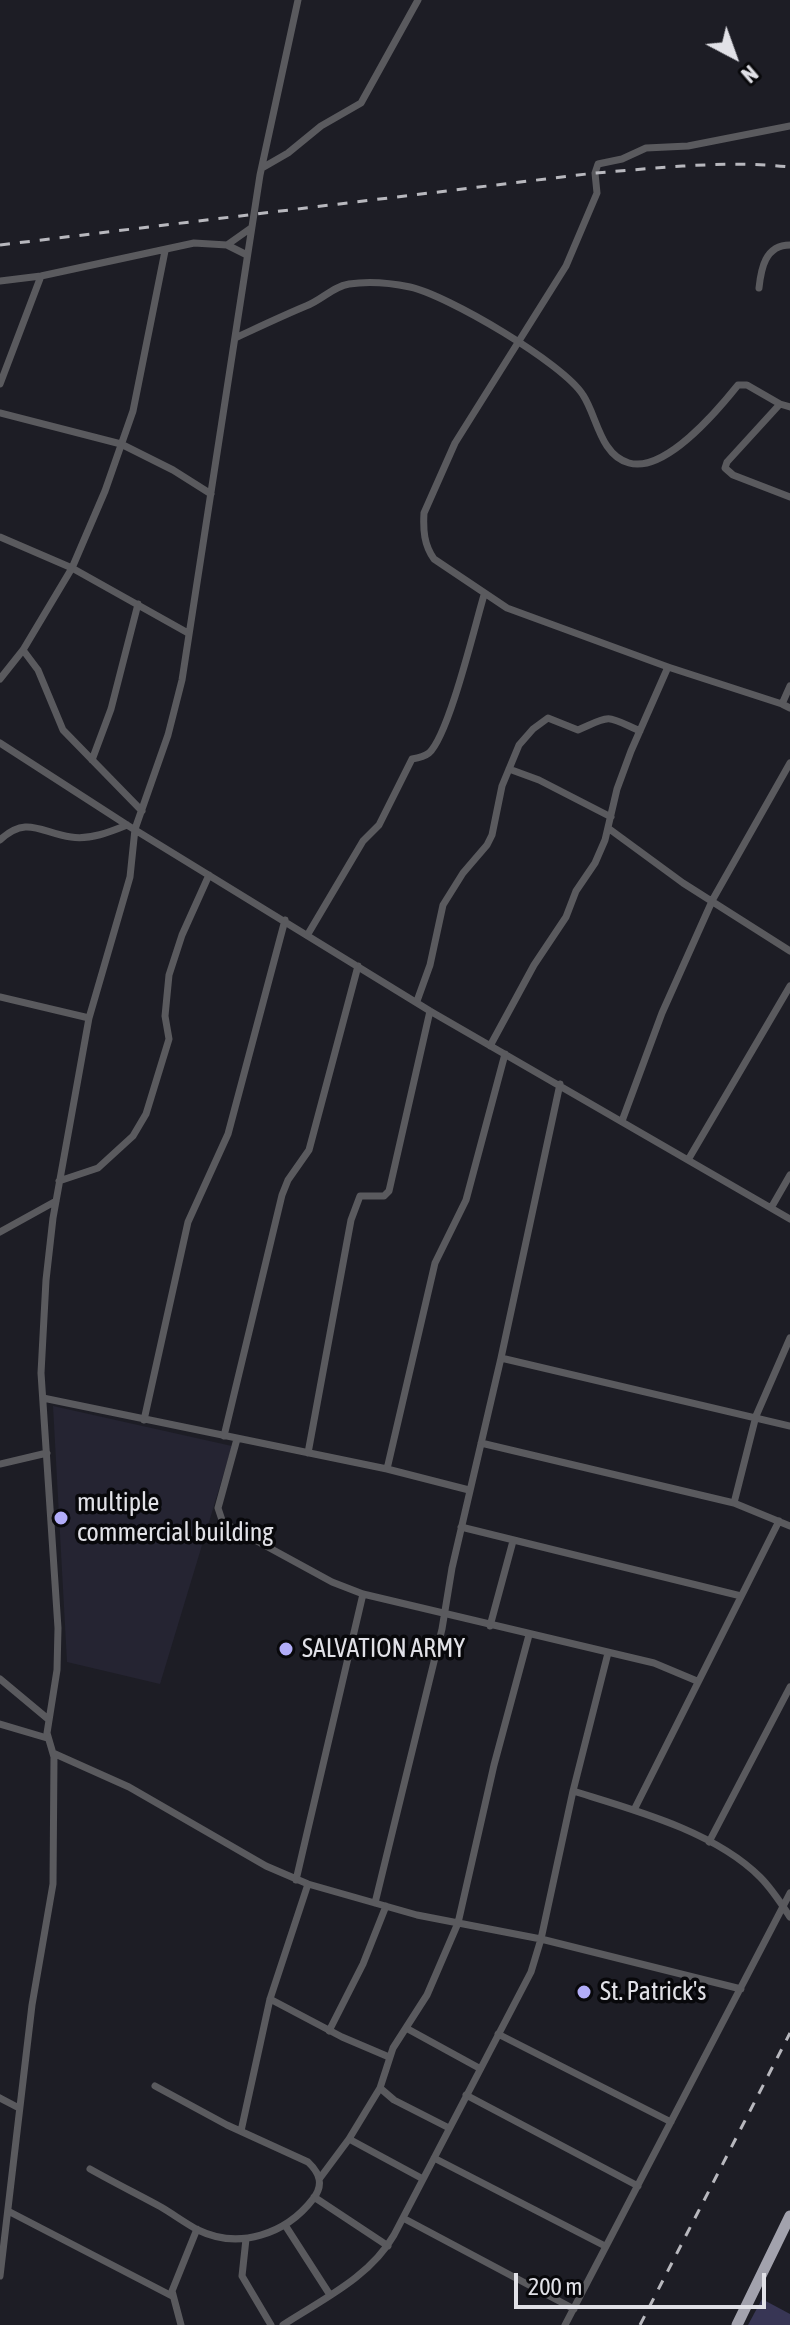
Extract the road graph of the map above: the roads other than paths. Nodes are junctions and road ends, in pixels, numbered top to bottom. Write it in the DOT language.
graph roads {
  1 [pos="298,0"];
  2 [pos="418,0"];
  3 [pos="790,126"];
  4 [pos="262,168"];
  5 [pos="251,228"];
  6 [pos="227,245"];
  7 [pos="790,245"];
  8 [pos="165,251"];
  9 [pos="247,255"];
  10 [pos="41,276"];
  11 [pos="0,281"];
  12 [pos="759,288"];
  13 [pos="235,338"];
  14 [pos="519,341"];
  15 [pos="0,384"];
  16 [pos="780,404"];
  17 [pos="790,407"];
  18 [pos="0,413"];
  19 [pos="121,444"];
  20 [pos="211,494"];
  21 [pos="790,497"];
  22 [pos="0,537"];
  23 [pos="72,568"];
  24 [pos="484,595"];
  25 [pos="138,604"];
  26 [pos="188,633"];
  27 [pos="23,650"];
  28 [pos="668,667"];
  29 [pos="0,679"];
  30 [pos="790,686"];
  31 [pos="786,706"];
  32 [pos="640,731"];
  33 [pos="0,743"];
  34 [pos="92,760"];
  35 [pos="790,763"];
  36 [pos="509,769"];
  37 [pos="142,811"];
  38 [pos="611,817"];
  39 [pos="131,827"];
  40 [pos="608,828"];
  41 [pos="0,840"];
  42 [pos="209,875"];
  43 [pos="713,899"];
  44 [pos="285,920"];
  45 [pos="308,934"];
  46 [pos="790,951"];
  47 [pos="358,966"];
  48 [pos="790,986"];
  49 [pos="0,997"];
  50 [pos="417,1001"];
  51 [pos="430,1011"];
  52 [pos="89,1018"];
  53 [pos="490,1046"];
  54 [pos="505,1054"];
  55 [pos="560,1084"];
  56 [pos="622,1121"];
  57 [pos="688,1160"];
  58 [pos="790,1175"];
  59 [pos="59,1181"];
  60 [pos="56,1201"];
  61 [pos="771,1208"];
  62 [pos="790,1219"];
  63 [pos="0,1232"];
  64 [pos="790,1338"];
  65 [pos="501,1358"];
  66 [pos="43,1398"];
  67 [pos="756,1416"];
  68 [pos="144,1420"];
  69 [pos="790,1426"];
  70 [pos="224,1436"];
  71 [pos="237,1439"];
  72 [pos="481,1443"];
  73 [pos="47,1453"];
  74 [pos="308,1453"];
  75 [pos="0,1464"];
  76 [pos="387,1469"];
  77 [pos="469,1490"];
  78 [pos="734,1503"];
  79 [pos="779,1521"];
  80 [pos="790,1526"];
  81 [pos="461,1527"];
  82 [pos="513,1541"];
  83 [pos="363,1594"];
  84 [pos="741,1596"];
  85 [pos="445,1615"];
  86 [pos="490,1626"];
  87 [pos="529,1635"];
  88 [pos="608,1653"];
  89 [pos="0,1679"];
  90 [pos="697,1681"];
  91 [pos="790,1687"];
  92 [pos="48,1719"];
  93 [pos="0,1724"];
  94 [pos="47,1738"];
  95 [pos="53,1753"];
  96 [pos="573,1791"];
  97 [pos="634,1810"];
  98 [pos="709,1842"];
  99 [pos="296,1880"];
  100 [pos="308,1884"];
  101 [pos="790,1893"];
  102 [pos="375,1903"];
  103 [pos="386,1906"];
  104 [pos="783,1907"];
  105 [pos="790,1917"];
  106 [pos="458,1923"];
  107 [pos="541,1939"];
  108 [pos="741,1989"];
  109 [pos="270,1999"];
  110 [pos="406,2028"];
  111 [pos="329,2031"];
  112 [pos="498,2034"];
  113 [pos="389,2057"];
  114 [pos="479,2068"];
  115 [pos="155,2086"];
  116 [pos="380,2088"];
  117 [pos="466,2095"];
  118 [pos="0,2098"];
  119 [pos="19,2108"];
  120 [pos="671,2122"];
  121 [pos="449,2128"];
  122 [pos="241,2131"];
  123 [pos="349,2139"];
  124 [pos="434,2158"];
  125 [pos="90,2169"];
  126 [pos="320,2178"];
  127 [pos="423,2179"];
  128 [pos="638,2186"];
  129 [pos="314,2197"];
  130 [pos="8,2211"];
  131 [pos="790,2216"];
  132 [pos="403,2218"];
  133 [pos="285,2225"];
  134 [pos="197,2229"];
  135 [pos="246,2239"];
  136 [pos="388,2246"];
  137 [pos="605,2246"];
  138 [pos="0,2276"];
  139 [pos="330,2295"];
  140 [pos="172,2296"];
  141 [pos="574,2309"];
  142 [pos="181,2325"];
  143 [pos="271,2325"];
  144 [pos="283,2325"];
  145 [pos="565,2325"];
  146 [pos="737,2325"];
  1 -- 4 [label="street"];
  2 -- 4 [label="street"];
  3 -- 14 [label="street"];
  4 -- 5 [label="street"];
  5 -- 6 [label="street"];
  5 -- 9 [label="street"];
  6 -- 8 [label="street"];
  6 -- 9 [label="street"];
  7 -- 12 [label="street"];
  8 -- 10 [label="street"];
  8 -- 19 [label="street"];
  9 -- 13 [label="street"];
  10 -- 11 [label="street"];
  10 -- 15 [label="street"];
  13 -- 14 [label="street"];
  13 -- 20 [label="street"];
  14 -- 16 [label="street"];
  14 -- 24 [label="street"];
  16 -- 17 [label="street"];
  16 -- 21 [label="street"];
  18 -- 19 [label="street"];
  19 -- 20 [label="street"];
  19 -- 23 [label="street"];
  20 -- 26 [label="street"];
  22 -- 23 [label="street"];
  23 -- 25 [label="street"];
  23 -- 27 [label="street"];
  24 -- 28 [label="street"];
  24 -- 45 [label="street"];
  25 -- 26 [label="street"];
  25 -- 34 [label="street"];
  26 -- 37 [label="street"];
  27 -- 29 [label="street"];
  27 -- 34 [label="street"];
  28 -- 31 [label="street"];
  28 -- 32 [label="street"];
  30 -- 31 [label="street"];
  32 -- 36 [label="street"];
  32 -- 38 [label="street"];
  33 -- 39 [label="street"];
  34 -- 37 [label="street"];
  35 -- 43 [label="street"];
  36 -- 38 [label="street"];
  36 -- 50 [label="street"];
  37 -- 39 [label="street"];
  38 -- 40 [label="street"];
  39 -- 41 [label="street"];
  39 -- 42 [label="street"];
  39 -- 52 [label="street"];
  40 -- 43 [label="street"];
  40 -- 53 [label="street"];
  42 -- 44 [label="street"];
  42 -- 59 [label="street"];
  43 -- 46 [label="street"];
  43 -- 56 [label="street"];
  44 -- 45 [label="street"];
  44 -- 68 [label="street"];
  45 -- 47 [label="street"];
  47 -- 50 [label="street"];
  47 -- 70 [label="street"];
  48 -- 57 [label="street"];
  49 -- 52 [label="street"];
  50 -- 51 [label="street"];
  51 -- 53 [label="street"];
  51 -- 74 [label="street"];
  52 -- 59 [label="street"];
  53 -- 54 [label="street"];
  54 -- 55 [label="street"];
  54 -- 76 [label="street"];
  55 -- 56 [label="street"];
  55 -- 65 [label="street"];
  56 -- 57 [label="street"];
  57 -- 61 [label="street"];
  58 -- 61 [label="street"];
  59 -- 60 [label="street"];
  60 -- 63 [label="street"];
  60 -- 66 [label="street"];
  61 -- 62 [label="street"];
  64 -- 67 [label="street"];
  65 -- 67 [label="street"];
  65 -- 72 [label="street"];
  66 -- 68 [label="street"];
  66 -- 73 [label="street"];
  67 -- 69 [label="street"];
  67 -- 78 [label="street"];
  68 -- 70 [label="street"];
  70 -- 71 [label="street"];
  71 -- 74 [label="street"];
  71 -- 83 [label="street"];
  72 -- 77 [label="street"];
  72 -- 78 [label="street"];
  73 -- 75 [label="street"];
  73 -- 92 [label="street"];
  74 -- 76 [label="street"];
  76 -- 77 [label="street"];
  77 -- 81 [label="street"];
  78 -- 79 [label="street"];
  79 -- 80 [label="street"];
  79 -- 84 [label="street"];
  81 -- 82 [label="street"];
  81 -- 85 [label="street"];
  82 -- 84 [label="street"];
  82 -- 86 [label="street"];
  83 -- 85 [label="street"];
  83 -- 99 [label="street"];
  84 -- 90 [label="street"];
  85 -- 86 [label="street"];
  85 -- 102 [label="street"];
  86 -- 87 [label="street"];
  87 -- 88 [label="street"];
  87 -- 106 [label="street"];
  88 -- 90 [label="street"];
  88 -- 96 [label="street"];
  89 -- 92 [label="street"];
  90 -- 97 [label="street"];
  91 -- 98 [label="street"];
  92 -- 94 [label="street"];
  93 -- 94 [label="street"];
  94 -- 95 [label="street"];
  95 -- 99 [label="street"];
  95 -- 119 [label="street"];
  96 -- 97 [label="street"];
  96 -- 107 [label="street"];
  97 -- 98 [label="street"];
  98 -- 104 [label="street"];
  99 -- 100 [label="street"];
  100 -- 102 [label="street"];
  100 -- 109 [label="street"];
  101 -- 104 [label="street"];
  102 -- 103 [label="street"];
  103 -- 106 [label="street"];
  103 -- 111 [label="street"];
  104 -- 105 [label="street"];
  104 -- 108 [label="street"];
  106 -- 107 [label="street"];
  106 -- 110 [label="street"];
  107 -- 108 [label="street"];
  107 -- 112 [label="street"];
  108 -- 120 [label="street"];
  109 -- 111 [label="street"];
  109 -- 122 [label="street"];
  110 -- 113 [label="street"];
  110 -- 114 [label="street"];
  111 -- 113 [label="street"];
  112 -- 114 [label="street"];
  112 -- 120 [label="street"];
  113 -- 116 [label="street"];
  114 -- 117 [label="street"];
  115 -- 122 [label="street"];
  116 -- 121 [label="street"];
  116 -- 123 [label="street"];
  117 -- 121 [label="street"];
  117 -- 128 [label="street"];
  118 -- 119 [label="street"];
  119 -- 130 [label="street"];
  120 -- 128 [label="street"];
  121 -- 124 [label="street"];
  122 -- 126 [label="street"];
  123 -- 126 [label="street"];
  123 -- 127 [label="street"];
  124 -- 127 [label="street"];
  124 -- 137 [label="street"];
  125 -- 134 [label="street"];
  126 -- 129 [label="street"];
  127 -- 132 [label="street"];
  128 -- 137 [label="street"];
  129 -- 133 [label="street"];
  129 -- 136 [label="street"];
  130 -- 138 [label="street"];
  130 -- 140 [label="street"];
  131 -- 146 [label="highway"];
  132 -- 136 [label="street"];
  132 -- 141 [label="street"];
  133 -- 135 [label="street"];
  133 -- 139 [label="street"];
  134 -- 135 [label="street"];
  134 -- 140 [label="street"];
  135 -- 143 [label="street"];
  136 -- 139 [label="street"];
  137 -- 141 [label="street"];
  139 -- 144 [label="street"];
  140 -- 142 [label="street"];
  141 -- 145 [label="street"];
}
